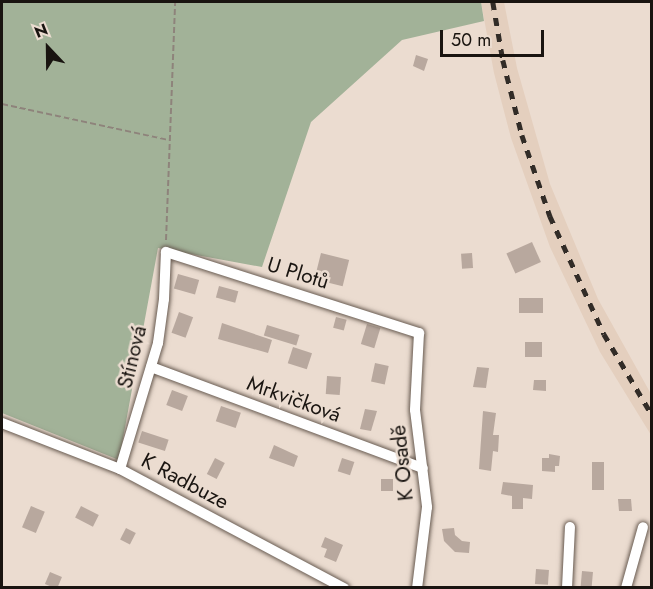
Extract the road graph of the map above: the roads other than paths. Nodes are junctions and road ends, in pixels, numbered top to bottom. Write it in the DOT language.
graph roads {
  1 [pos="166,252"];
  2 [pos="419,333"];
  3 [pos="151,367"];
  4 [pos="2,423"];
  5 [pos="423,468"];
  6 [pos="120,469"];
  7 [pos="570,527"];
  8 [pos="643,528"];
  9 [pos="344,588"];
  10 [pos="417,588"];
  11 [pos="567,588"];
  12 [pos="627,588"];
  1 -- 2 [label="street, U Plotů"];
  1 -- 3 [label="street, Stínová"];
  2 -- 5 [label="street, K Osadě"];
  3 -- 5 [label="street, Mrkvičková"];
  3 -- 6 [label="street, Stínová"];
  4 -- 6 [label="street, K Radbuze"];
  5 -- 10 [label="street, K Osadě"];
  6 -- 9 [label="street, K Radbuze"];
  7 -- 11 [label="street"];
  8 -- 12 [label="street"];
}
